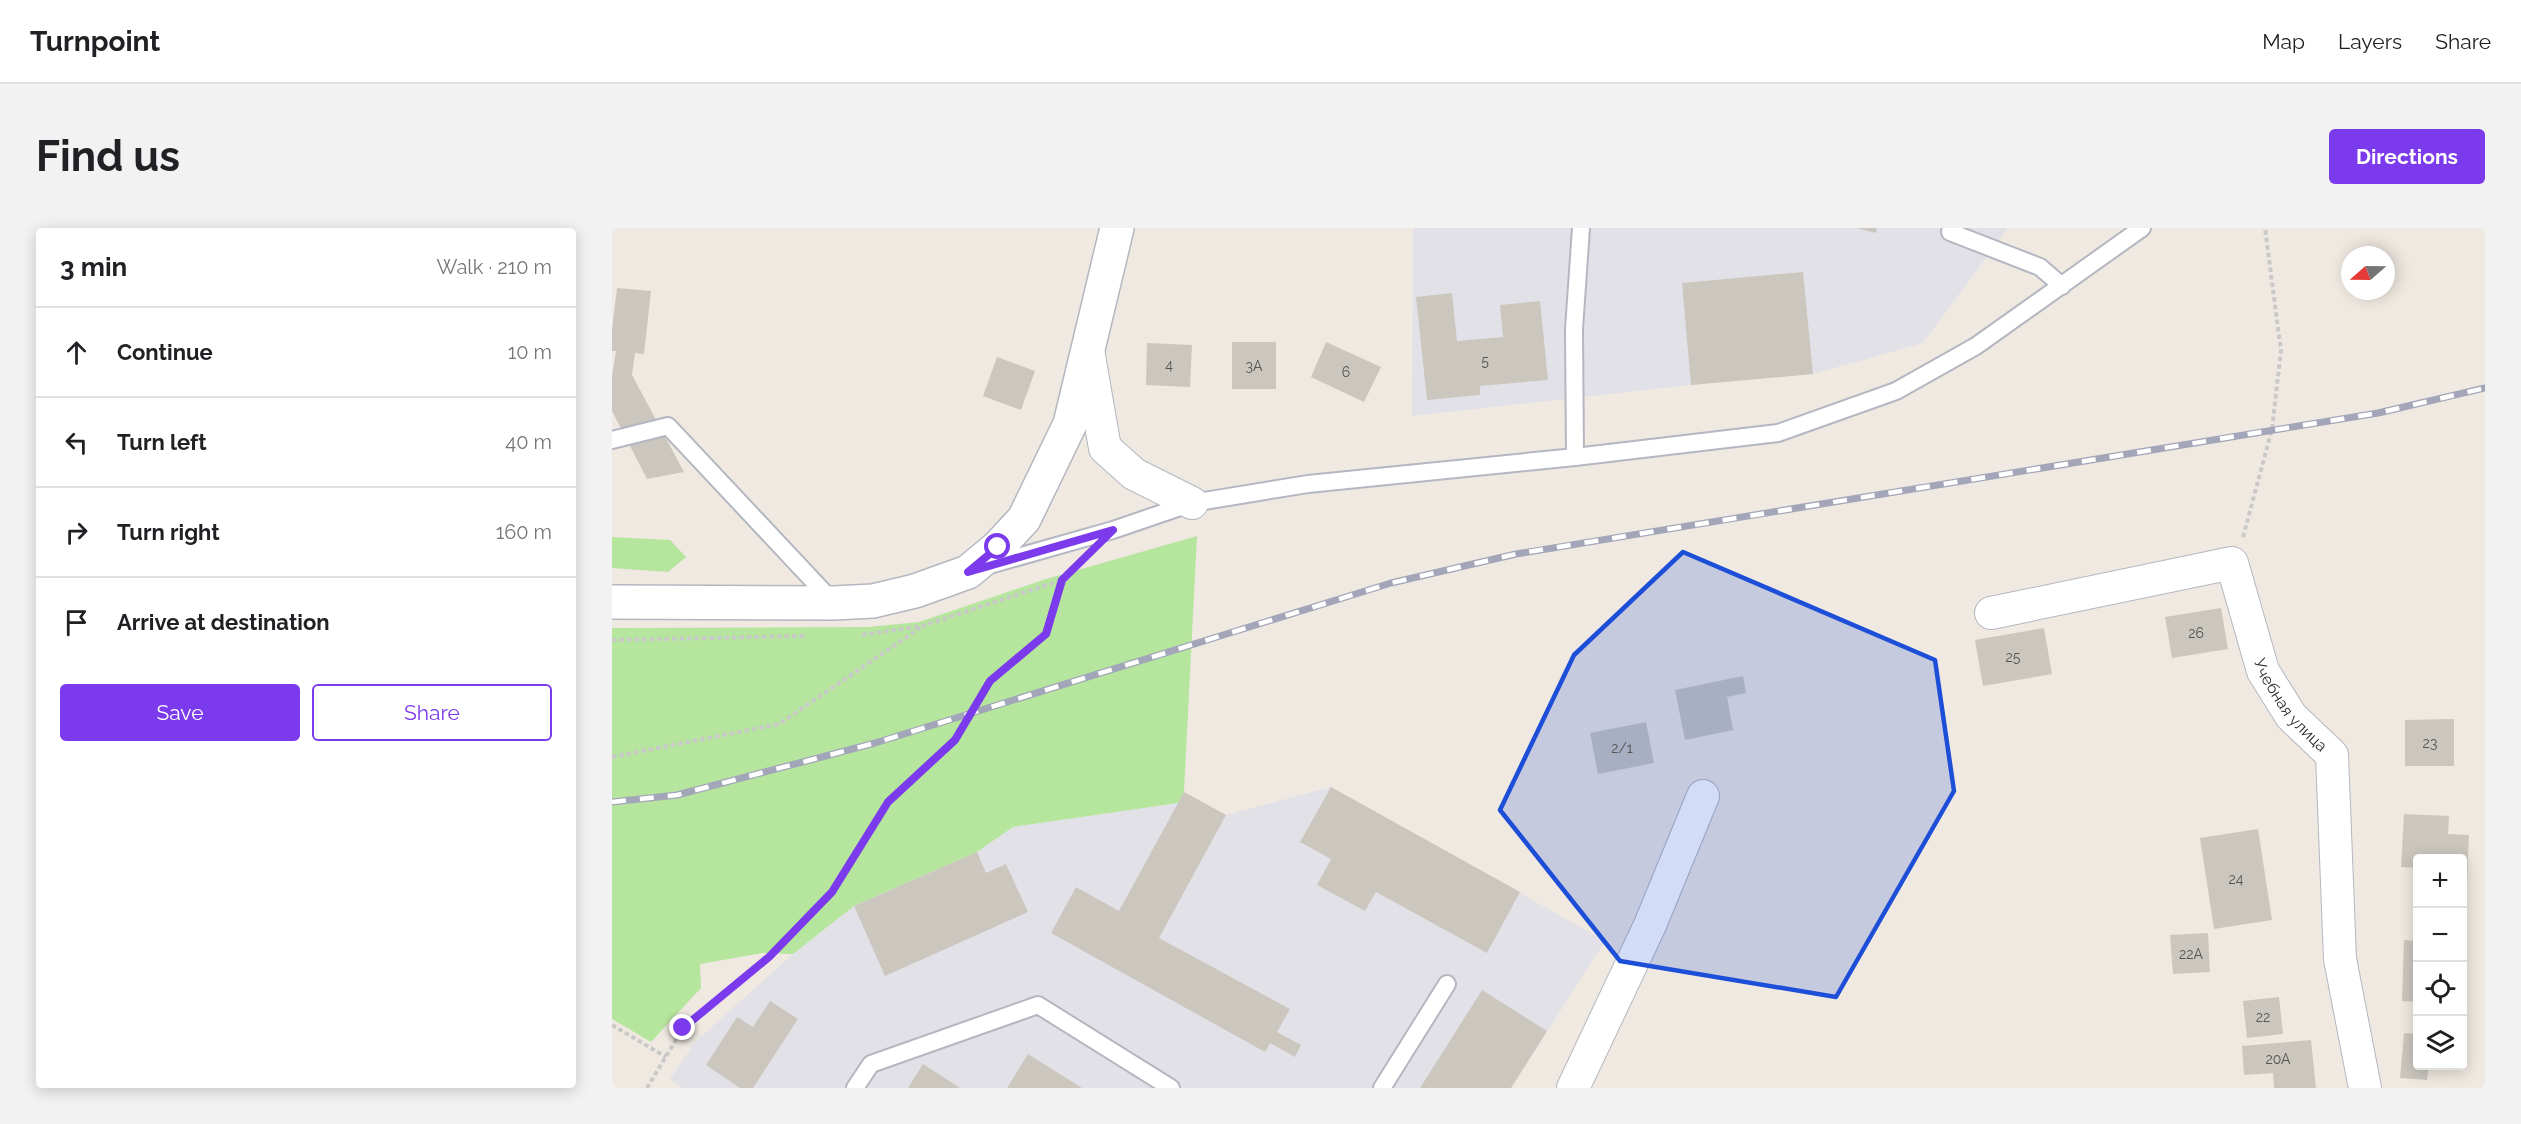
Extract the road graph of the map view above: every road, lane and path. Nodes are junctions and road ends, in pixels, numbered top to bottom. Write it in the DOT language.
graph roads {
  1 [pos="1117,228"];
  2 [pos="1581,228"];
  3 [pos="1951,228"];
  4 [pos="2142,228"];
  5 [pos="2265,228"];
  6 [pos="2062,286"];
  7 [pos="1088,350"];
  8 [pos="612,440"];
  9 [pos="1575,457"];
  10 [pos="1192,503"];
  11 [pos="1113,530"];
  12 [pos="2232,563"];
  13 [pos="968,572"];
  14 [pos="1062,580"];
  15 [pos="612,603"];
  16 [pos="834,603"];
  17 [pos="1991,613"];
  18 [pos="922,626"];
  19 [pos="861,635"];
  20 [pos="814,636"];
  21 [pos="612,640"];
  22 [pos="612,757"];
  23 [pos="1703,796"];
  24 [pos="1447,984"];
  25 [pos="612,1025"];
  26 [pos="666,1057"];
  27 [pos="646,1088"];
  28 [pos="855,1088"];
  29 [pos="1171,1088"];
  30 [pos="1382,1088"];
  31 [pos="1573,1088"];
  32 [pos="2365,1088"];
  1 -- 7 [label="main road"];
  2 -- 9 [label="lane"];
  3 -- 6 [label="lane"];
  4 -- 6 [label="lane"];
  5 -- 12 [label="path"];
  6 -- 9 [label="lane"];
  7 -- 10 [label="street"];
  7 -- 13 [label="main road"];
  8 -- 16 [label="lane"];
  9 -- 10 [label="lane"];
  10 -- 11 [label="lane"];
  11 -- 13 [label="lane"];
  11 -- 14 [label="path"];
  12 -- 17 [label="street"];
  12 -- 32 [label="street, Учебная улица"];
  13 -- 16 [label="main road"];
  14 -- 18 [label="path"];
  14 -- 26 [label="path"];
  15 -- 16 [label="main road"];
  18 -- 19 [label="path"];
  18 -- 22 [label="path"];
  20 -- 21 [label="path"];
  23 -- 31 [label="street"];
  24 -- 30 [label="lane"];
  25 -- 26 [label="path"];
  26 -- 27 [label="path"];
  28 -- 29 [label="lane"];
}
